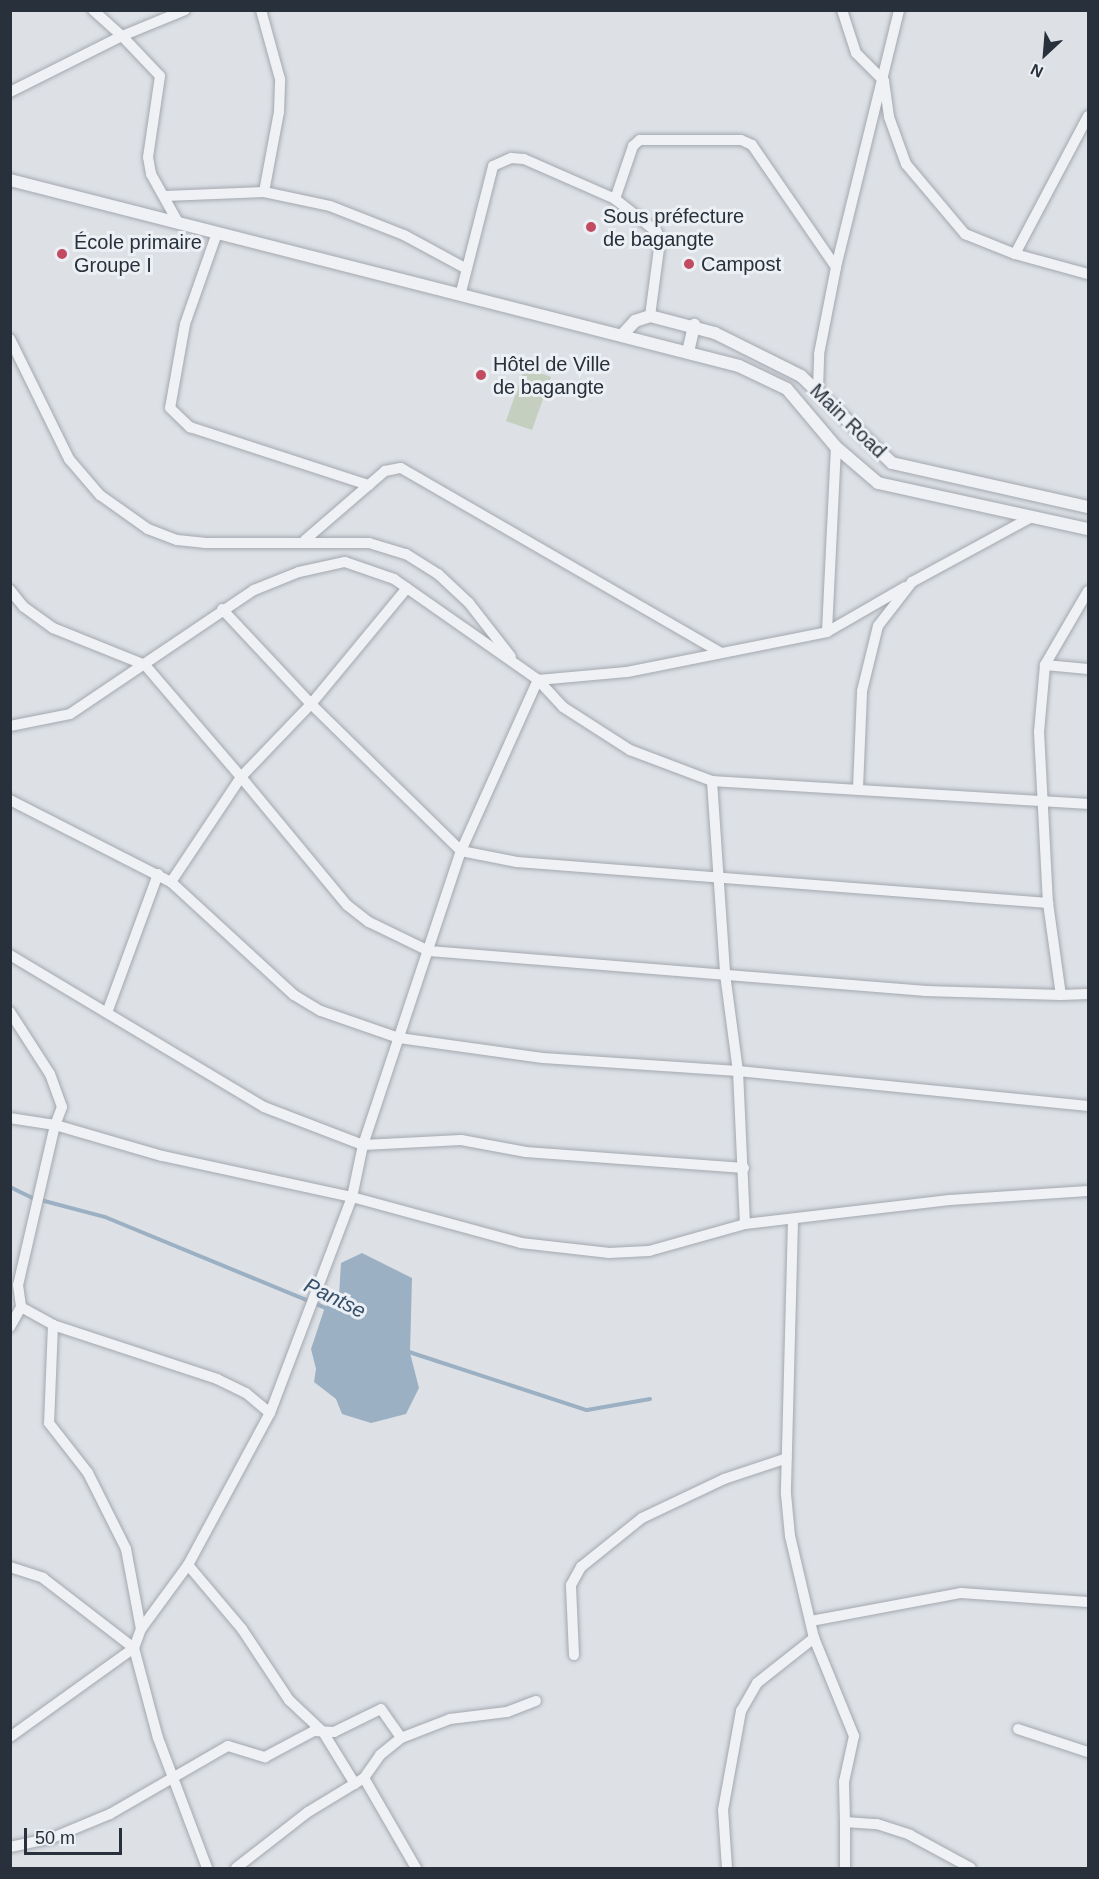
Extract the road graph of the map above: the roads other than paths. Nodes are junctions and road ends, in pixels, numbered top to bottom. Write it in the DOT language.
graph roads {
  1 [pos="93,10"];
  2 [pos="185,10"];
  3 [pos="261,10"];
  4 [pos="842,10"];
  5 [pos="899,10"];
  6 [pos="122,36"];
  7 [pos="884,81"];
  8 [pos="10,92"];
  9 [pos="1089,116"];
  10 [pos="10,180"];
  11 [pos="264,192"];
  12 [pos="165,196"];
  13 [pos="615,200"];
  14 [pos="179,224"];
  15 [pos="217,233"];
  16 [pos="1015,254"];
  17 [pos="836,267"];
  18 [pos="465,268"];
  19 [pos="1089,274"];
  20 [pos="461,292"];
  21 [pos="650,315"];
  22 [pos="693,326"];
  23 [pos="623,334"];
  24 [pos="10,339"];
  25 [pos="688,352"];
  26 [pos="818,389"];
  27 [pos="836,447"];
  28 [pos="369,485"];
  29 [pos="1089,507"];
  30 [pos="1030,518"];
  31 [pos="1089,528"];
  32 [pos="305,540"];
  33 [pos="912,582"];
  34 [pos="407,588"];
  35 [pos="10,590"];
  36 [pos="1089,591"];
  37 [pos="222,609"];
  38 [pos="827,632"];
  39 [pos="722,653"];
  40 [pos="516,663"];
  41 [pos="145,665"];
  42 [pos="1045,665"];
  43 [pos="1089,669"];
  44 [pos="538,680"];
  45 [pos="311,704"];
  46 [pos="10,726"];
  47 [pos="241,777"];
  48 [pos="712,781"];
  49 [pos="858,788"];
  50 [pos="10,800"];
  51 [pos="1041,801"];
  52 [pos="1089,804"];
  53 [pos="461,851"];
  54 [pos="158,874"];
  55 [pos="718,878"];
  56 [pos="171,882"];
  57 [pos="1048,903"];
  58 [pos="429,951"];
  59 [pos="10,955"];
  60 [pos="725,974"];
  61 [pos="1089,994"];
  62 [pos="1061,995"];
  63 [pos="108,1010"];
  64 [pos="10,1012"];
  65 [pos="399,1038"];
  66 [pos="738,1071"];
  67 [pos="1089,1106"];
  68 [pos="10,1118"];
  69 [pos="55,1125"];
  70 [pos="363,1145"];
  71 [pos="744,1168"];
  72 [pos="1089,1191"];
  73 [pos="352,1197"];
  74 [pos="794,1220"];
  75 [pos="745,1224"];
  76 [pos="21,1307"];
  77 [pos="53,1324"];
  78 [pos="10,1327"];
  79 [pos="270,1413"];
  80 [pos="787,1458"];
  81 [pos="188,1565"];
  82 [pos="10,1567"];
  83 [pos="1089,1602"];
  84 [pos="811,1621"];
  85 [pos="141,1629"];
  86 [pos="814,1638"];
  87 [pos="134,1648"];
  88 [pos="574,1655"];
  89 [pos="536,1701"];
  90 [pos="1018,1729"];
  91 [pos="323,1732"];
  92 [pos="10,1737"];
  93 [pos="401,1738"];
  94 [pos="1089,1752"];
  95 [pos="359,1781"];
  96 [pos="172,1782"];
  97 [pos="845,1822"];
  98 [pos="10,1847"];
  99 [pos="207,1869"];
  100 [pos="237,1869"];
  101 [pos="416,1869"];
  102 [pos="727,1869"];
  103 [pos="845,1869"];
  104 [pos="971,1869"];
  1 -- 6 [label="street"];
  2 -- 6 [label="street"];
  3 -- 11 [label="street"];
  4 -- 7 [label="street"];
  5 -- 7 [label="street"];
  6 -- 8 [label="street"];
  6 -- 12 [label="street"];
  7 -- 16 [label="street"];
  7 -- 17 [label="street"];
  9 -- 16 [label="street"];
  10 -- 14 [label="street"];
  11 -- 12 [label="street"];
  11 -- 18 [label="street"];
  12 -- 14 [label="street"];
  13 -- 17 [label="street"];
  13 -- 18 [label="street"];
  13 -- 21 [label="street"];
  14 -- 15 [label="street"];
  15 -- 20 [label="street"];
  15 -- 28 [label="street"];
  16 -- 19 [label="street"];
  17 -- 26 [label="street"];
  18 -- 20 [label="street"];
  20 -- 23 [label="street"];
  21 -- 22 [label="street, Main Road"];
  21 -- 23 [label="street"];
  22 -- 25 [label="street"];
  22 -- 26 [label="street, Main Road"];
  23 -- 25 [label="street"];
  24 -- 32 [label="street"];
  25 -- 27 [label="street"];
  26 -- 29 [label="street, Main Road"];
  27 -- 30 [label="street"];
  27 -- 38 [label="street"];
  28 -- 32 [label="street"];
  28 -- 39 [label="street"];
  30 -- 31 [label="street"];
  30 -- 33 [label="street"];
  32 -- 40 [label="street"];
  33 -- 38 [label="street"];
  33 -- 49 [label="street"];
  34 -- 37 [label="street"];
  34 -- 40 [label="street"];
  34 -- 45 [label="street"];
  35 -- 41 [label="street"];
  36 -- 42 [label="street"];
  37 -- 41 [label="street"];
  37 -- 45 [label="street"];
  38 -- 39 [label="street"];
  39 -- 44 [label="street"];
  40 -- 44 [label="street"];
  41 -- 46 [label="street"];
  41 -- 47 [label="street"];
  42 -- 43 [label="street"];
  42 -- 51 [label="street"];
  44 -- 48 [label="street"];
  44 -- 53 [label="street"];
  45 -- 47 [label="street"];
  45 -- 53 [label="street"];
  47 -- 56 [label="street"];
  47 -- 58 [label="street"];
  48 -- 49 [label="street"];
  48 -- 55 [label="street"];
  49 -- 51 [label="street"];
  50 -- 54 [label="street"];
  51 -- 52 [label="street"];
  51 -- 57 [label="street"];
  53 -- 55 [label="street"];
  53 -- 58 [label="street"];
  54 -- 56 [label="street"];
  54 -- 63 [label="street"];
  55 -- 57 [label="street"];
  55 -- 60 [label="street"];
  56 -- 65 [label="street"];
  57 -- 62 [label="street"];
  58 -- 60 [label="street"];
  58 -- 65 [label="street"];
  59 -- 63 [label="street"];
  60 -- 62 [label="street"];
  60 -- 66 [label="street"];
  61 -- 62 [label="street"];
  63 -- 70 [label="street"];
  64 -- 69 [label="street"];
  65 -- 66 [label="street"];
  65 -- 70 [label="street"];
  66 -- 67 [label="street"];
  66 -- 71 [label="street"];
  68 -- 69 [label="street"];
  69 -- 73 [label="street"];
  69 -- 76 [label="street"];
  70 -- 71 [label="street"];
  70 -- 73 [label="street"];
  71 -- 75 [label="street"];
  72 -- 74 [label="street"];
  73 -- 75 [label="street"];
  73 -- 79 [label="street"];
  74 -- 75 [label="street"];
  74 -- 80 [label="street"];
  76 -- 77 [label="street"];
  76 -- 78 [label="street"];
  77 -- 79 [label="street"];
  77 -- 85 [label="street"];
  79 -- 81 [label="street"];
  80 -- 84 [label="street"];
  80 -- 88 [label="street"];
  81 -- 85 [label="street"];
  81 -- 91 [label="street"];
  82 -- 87 [label="street"];
  83 -- 84 [label="street"];
  84 -- 86 [label="street"];
  85 -- 87 [label="street"];
  86 -- 97 [label="street"];
  86 -- 102 [label="street"];
  87 -- 92 [label="street"];
  87 -- 96 [label="street"];
  89 -- 93 [label="street"];
  90 -- 94 [label="street"];
  91 -- 93 [label="street"];
  91 -- 95 [label="street"];
  91 -- 96 [label="street"];
  93 -- 95 [label="street"];
  95 -- 100 [label="street"];
  95 -- 101 [label="street"];
  96 -- 98 [label="street"];
  96 -- 99 [label="street"];
  97 -- 103 [label="street"];
  97 -- 104 [label="street"];
}
